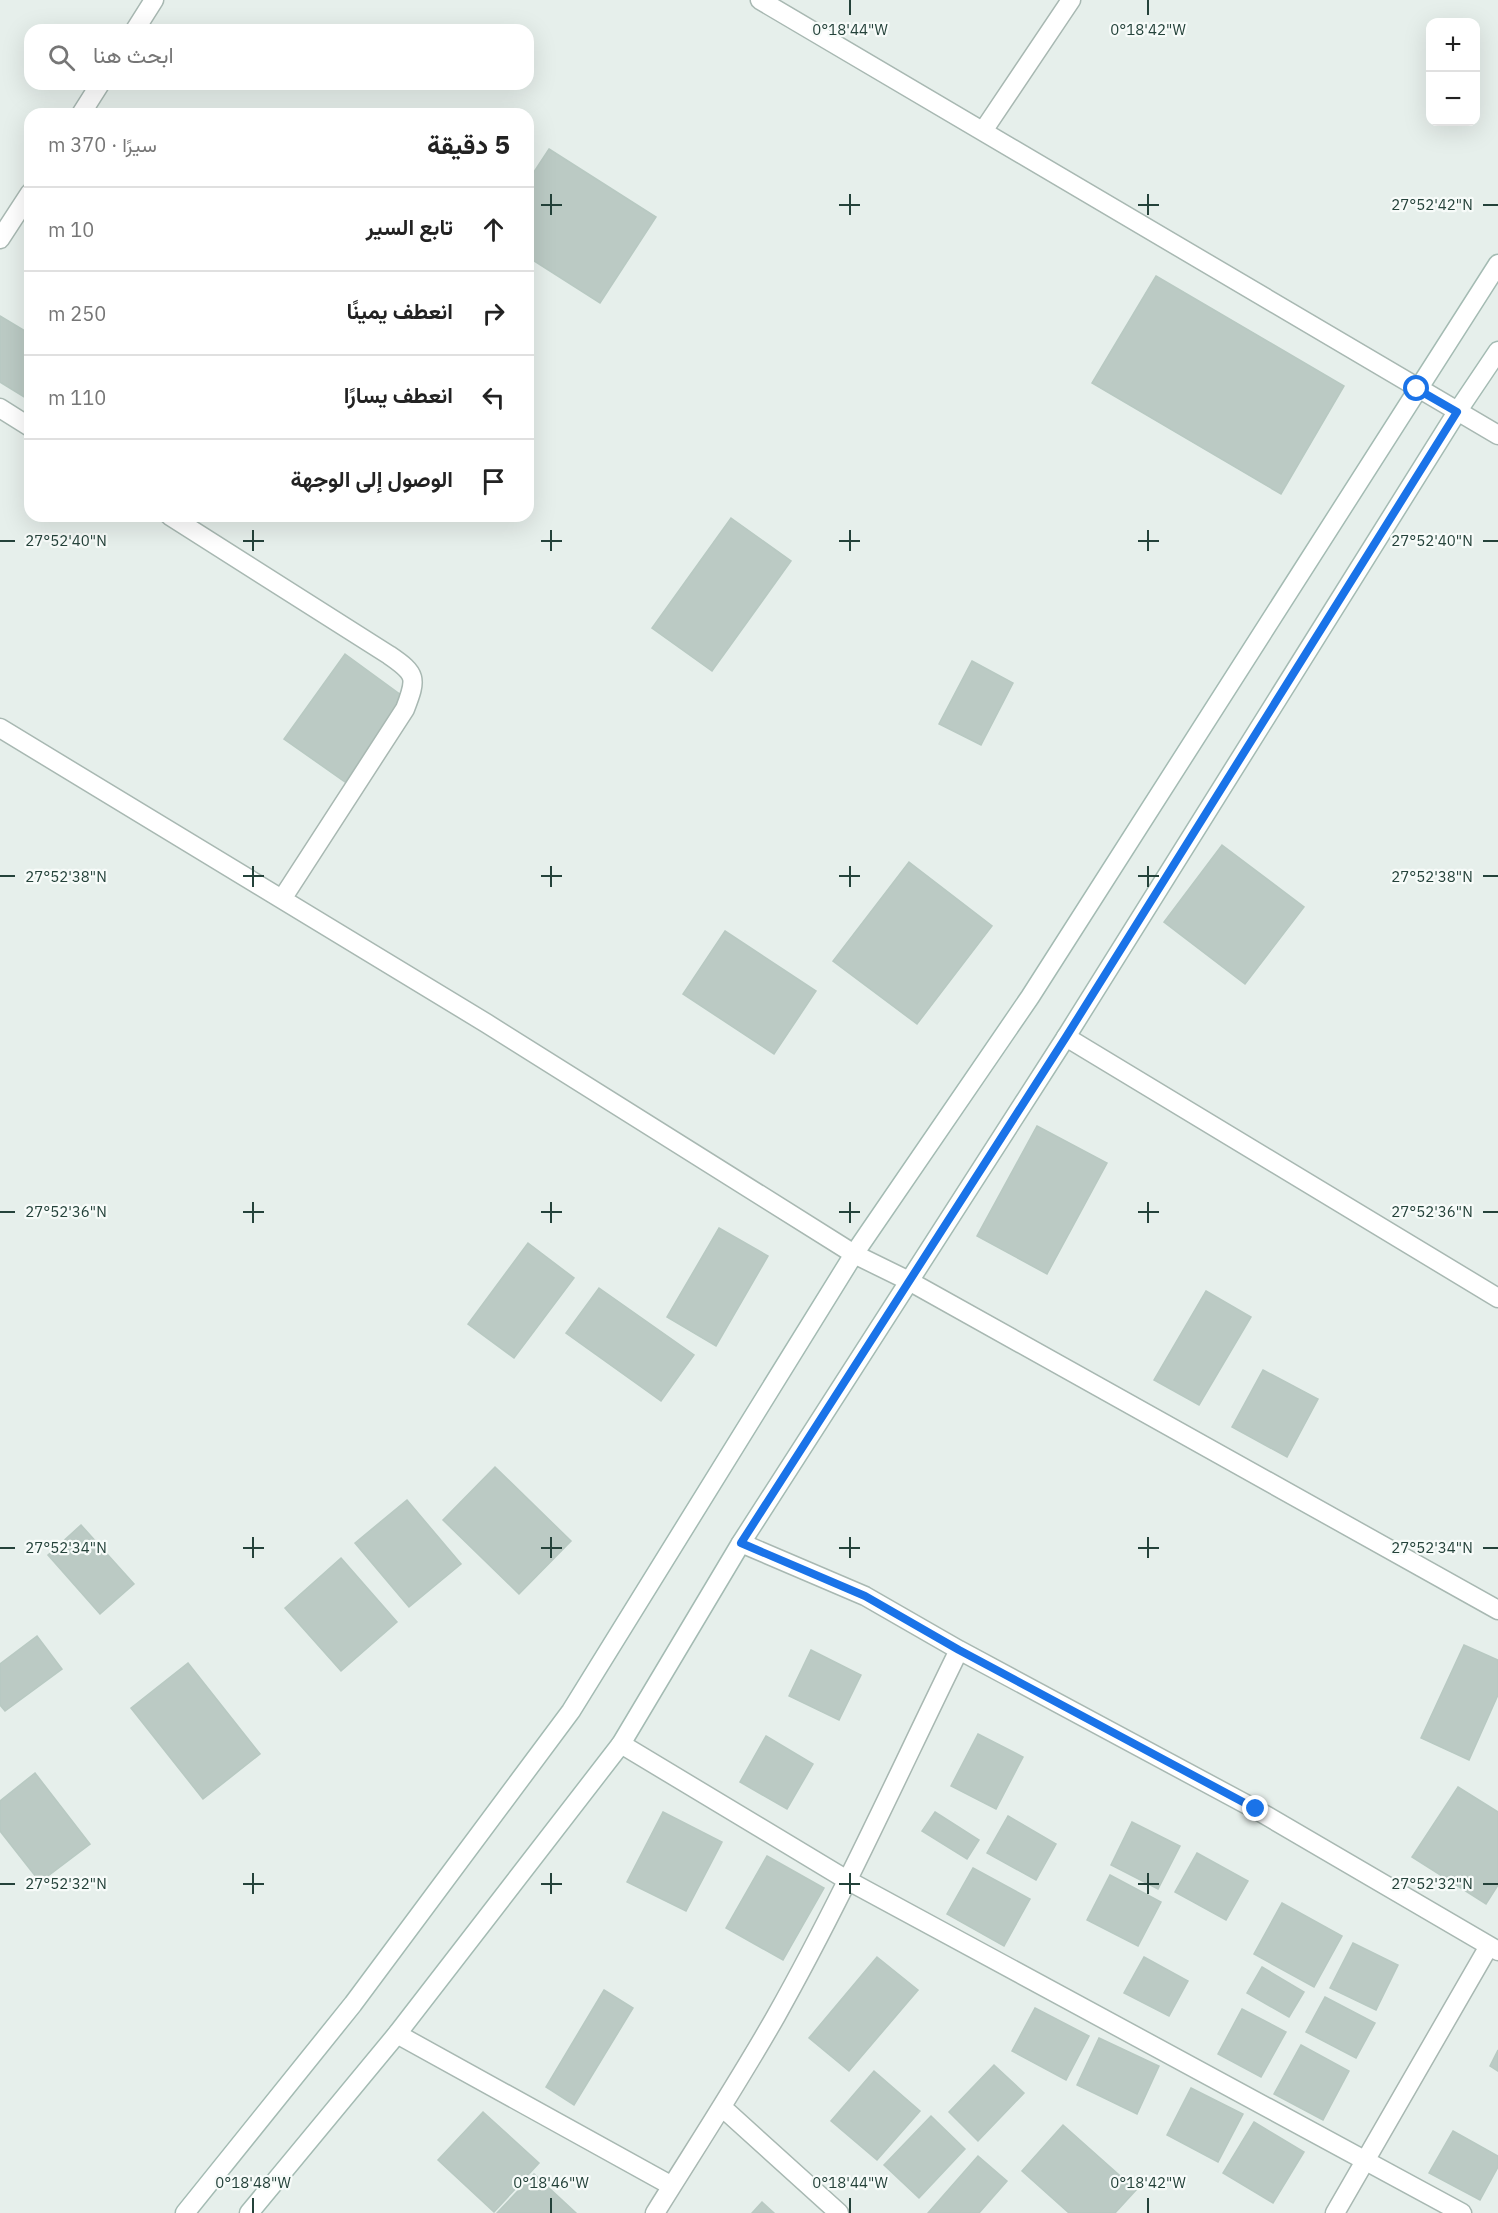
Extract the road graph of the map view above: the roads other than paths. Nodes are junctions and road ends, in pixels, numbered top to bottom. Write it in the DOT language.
graph roads {
  1 [pos="154,0"];
  2 [pos="760,0"];
  3 [pos="1071,0"];
  4 [pos="139,24"];
  5 [pos="96,90"];
  6 [pos="85,108"];
  7 [pos="983,131"];
  8 [pos="24,202"];
  9 [pos="0,239"];
  10 [pos="1498,264"];
  11 [pos="1498,351"];
  12 [pos="1417,389"];
  13 [pos="0,408"];
  14 [pos="1457,412"];
  15 [pos="24,423"];
  16 [pos="1498,435"];
  17 [pos="179,522"];
  18 [pos="0,728"];
  19 [pos="282,899"];
  20 [pos="1066,1037"];
  21 [pos="854,1254"];
  22 [pos="909,1281"];
  23 [pos="1498,1298"];
  24 [pos="741,1543"];
  25 [pos="1498,1610"];
  26 [pos="959,1650"];
  27 [pos="621,1744"];
  28 [pos="847,1880"];
  29 [pos="1494,1949"];
  30 [pos="397,2034"];
  31 [pos="723,2108"];
  32 [pos="1364,2162"];
  33 [pos="672,2186"];
  34 [pos="185,2213"];
  35 [pos="249,2213"];
  36 [pos="655,2213"];
  37 [pos="839,2213"];
  38 [pos="1335,2213"];
  39 [pos="1462,2213"];
  1 -- 4 [label="street"];
  2 -- 7 [label="street"];
  3 -- 7 [label="street"];
  5 -- 6 [label="street"];
  7 -- 12 [label="street"];
  8 -- 9 [label="street"];
  10 -- 12 [label="street"];
  11 -- 14 [label="street"];
  12 -- 14 [label="street"];
  12 -- 21 [label="street"];
  13 -- 15 [label="street"];
  14 -- 16 [label="street"];
  14 -- 20 [label="street"];
  17 -- 19 [label="street"];
  18 -- 19 [label="street"];
  19 -- 21 [label="street"];
  20 -- 22 [label="street"];
  20 -- 23 [label="street"];
  21 -- 22 [label="street"];
  21 -- 34 [label="street"];
  22 -- 24 [label="street"];
  22 -- 25 [label="street"];
  24 -- 26 [label="street"];
  24 -- 27 [label="street"];
  26 -- 28 [label="street"];
  26 -- 29 [label="street"];
  27 -- 28 [label="street"];
  27 -- 30 [label="street"];
  28 -- 31 [label="street"];
  28 -- 32 [label="street"];
  29 -- 32 [label="street"];
  30 -- 33 [label="street"];
  30 -- 35 [label="street"];
  31 -- 33 [label="street"];
  31 -- 37 [label="street"];
  32 -- 38 [label="street"];
  32 -- 39 [label="street"];
  33 -- 36 [label="street"];
}
